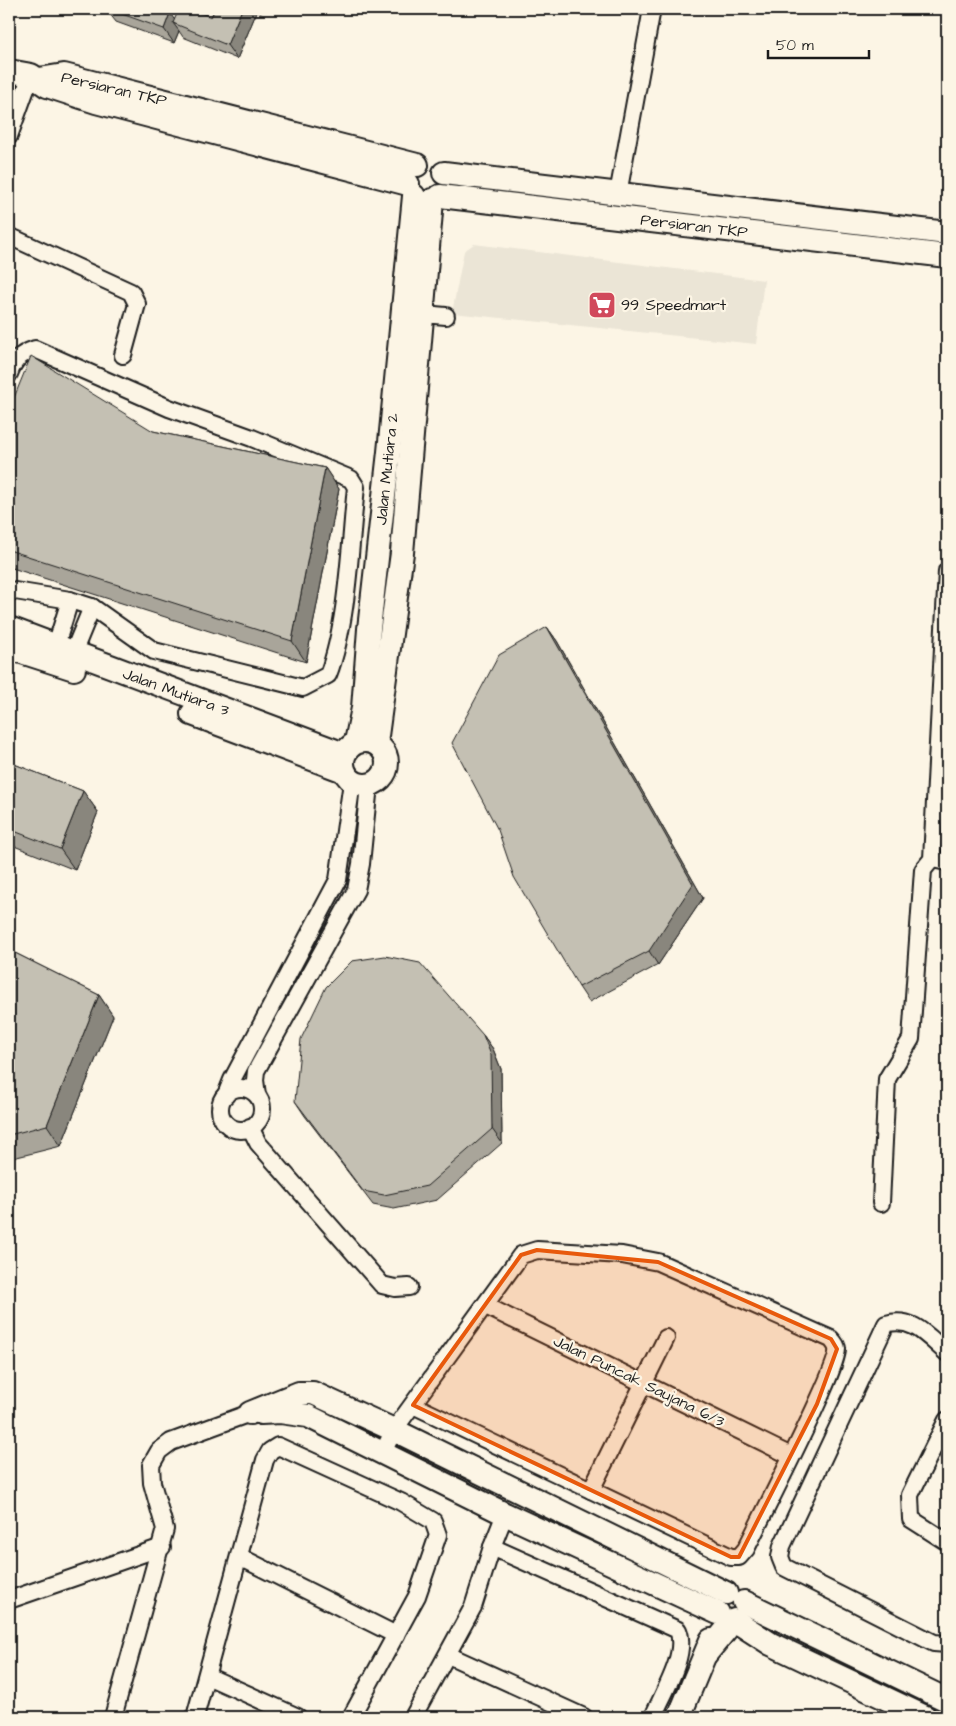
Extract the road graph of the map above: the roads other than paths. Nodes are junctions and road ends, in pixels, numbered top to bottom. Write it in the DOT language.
graph roads {
  1 [pos="652,9"];
  2 [pos="9,71"];
  3 [pos="35,77"];
  4 [pos="14,114"];
  5 [pos="9,136"];
  6 [pos="422,188"];
  7 [pos="618,194"];
  8 [pos="947,233"];
  9 [pos="9,236"];
  10 [pos="947,256"];
  11 [pos="423,314"];
  12 [pos="446,316"];
  13 [pos="123,355"];
  14 [pos="9,374"];
  15 [pos="947,571"];
  16 [pos="9,590"];
  17 [pos="70,600"];
  18 [pos="92,607"];
  19 [pos="9,628"];
  20 [pos="9,648"];
  21 [pos="62,657"];
  22 [pos="357,763"];
  23 [pos="939,861"];
  24 [pos="226,1095"];
  25 [pos="257,1095"];
  26 [pos="250,1127"];
  27 [pos="881,1203"];
  28 [pos="409,1287"];
  29 [pos="486,1306"];
  30 [pos="666,1338"];
  31 [pos="947,1353"];
  32 [pos="644,1384"];
  33 [pos="413,1405"];
  34 [pos="250,1413"];
  35 [pos="947,1420"];
  36 [pos="394,1430"];
  37 [pos="382,1454"];
  38 [pos="791,1456"];
  39 [pos="591,1490"];
  40 [pos="505,1514"];
  41 [pos="947,1542"];
  42 [pos="162,1547"];
  43 [pos="492,1547"];
  44 [pos="240,1557"];
  45 [pos="681,1596"];
  46 [pos="9,1600"];
  47 [pos="728,1608"];
  48 [pos="396,1635"];
  49 [pos="771,1644"];
  50 [pos="947,1644"];
  51 [pos="706,1654"];
  52 [pos="448,1655"];
  53 [pos="207,1676"];
  54 [pos="947,1700"];
  55 [pos="113,1717"];
  56 [pos="195,1717"];
  57 [pos="298,1717"];
  58 [pos="351,1717"];
  59 [pos="413,1717"];
  60 [pos="584,1717"];
  61 [pos="653,1717"];
  62 [pos="680,1717"];
  63 [pos="925,1717"];
  1 -- 7 [label="street"];
  2 -- 3 [label="street, Persiaran TKP"];
  3 -- 4 [label="street"];
  3 -- 6 [label="street, Persiaran TKP"];
  4 -- 5 [label="street"];
  6 -- 7 [label="street, Persiaran TKP"];
  6 -- 10 [label="street, Persiaran TKP"];
  6 -- 11 [label="street, Jalan Mutiara 2"];
  6 -- 22 [label="street, Jalan Mutiara 2"];
  7 -- 8 [label="street, Persiaran TKP"];
  9 -- 13 [label="street"];
  11 -- 12 [label="street"];
  11 -- 22 [label="street, Jalan Mutiara 2"];
  14 -- 18 [label="street"];
  15 -- 23 [label="street"];
  16 -- 17 [label="street"];
  17 -- 18 [label="street"];
  17 -- 21 [label="street"];
  18 -- 21 [label="street"];
  19 -- 21 [label="street, Jalan Mutiara 3"];
  20 -- 21 [label="street, Jalan Mutiara 3"];
  21 -- 22 [label="street, Jalan Mutiara 3"];
  22 -- 24 [label="street"];
  22 -- 25 [label="street"];
  23 -- 27 [label="street"];
  24 -- 25 [label="street"];
  24 -- 26 [label="street"];
  25 -- 26 [label="street"];
  26 -- 28 [label="street"];
  29 -- 32 [label="street, Jalan Puncak Saujana 6/3"];
  29 -- 33 [label="street"];
  29 -- 38 [label="street"];
  30 -- 32 [label="street"];
  31 -- 50 [label="street"];
  32 -- 38 [label="street, Jalan Puncak Saujana 6/3"];
  32 -- 39 [label="street"];
  33 -- 36 [label="street"];
  33 -- 39 [label="street"];
  34 -- 36 [label="street"];
  34 -- 37 [label="street"];
  34 -- 42 [label="street"];
  35 -- 41 [label="street"];
  36 -- 37 [label="street"];
  36 -- 47 [label="street"];
  37 -- 40 [label="street"];
  38 -- 39 [label="street"];
  40 -- 43 [label="street"];
  40 -- 45 [label="street"];
  42 -- 46 [label="street"];
  42 -- 55 [label="street"];
  43 -- 52 [label="street"];
  43 -- 61 [label="street"];
  44 -- 48 [label="street"];
  44 -- 48 [label="street"];
  44 -- 53 [label="street"];
  45 -- 47 [label="street"];
  45 -- 51 [label="street"];
  47 -- 49 [label="street"];
  47 -- 51 [label="street"];
  47 -- 54 [label="street"];
  48 -- 58 [label="street"];
  49 -- 51 [label="street"];
  49 -- 63 [label="street"];
  51 -- 62 [label="street"];
  52 -- 59 [label="street"];
  52 -- 60 [label="street"];
  53 -- 56 [label="street"];
  53 -- 57 [label="street"];
}
